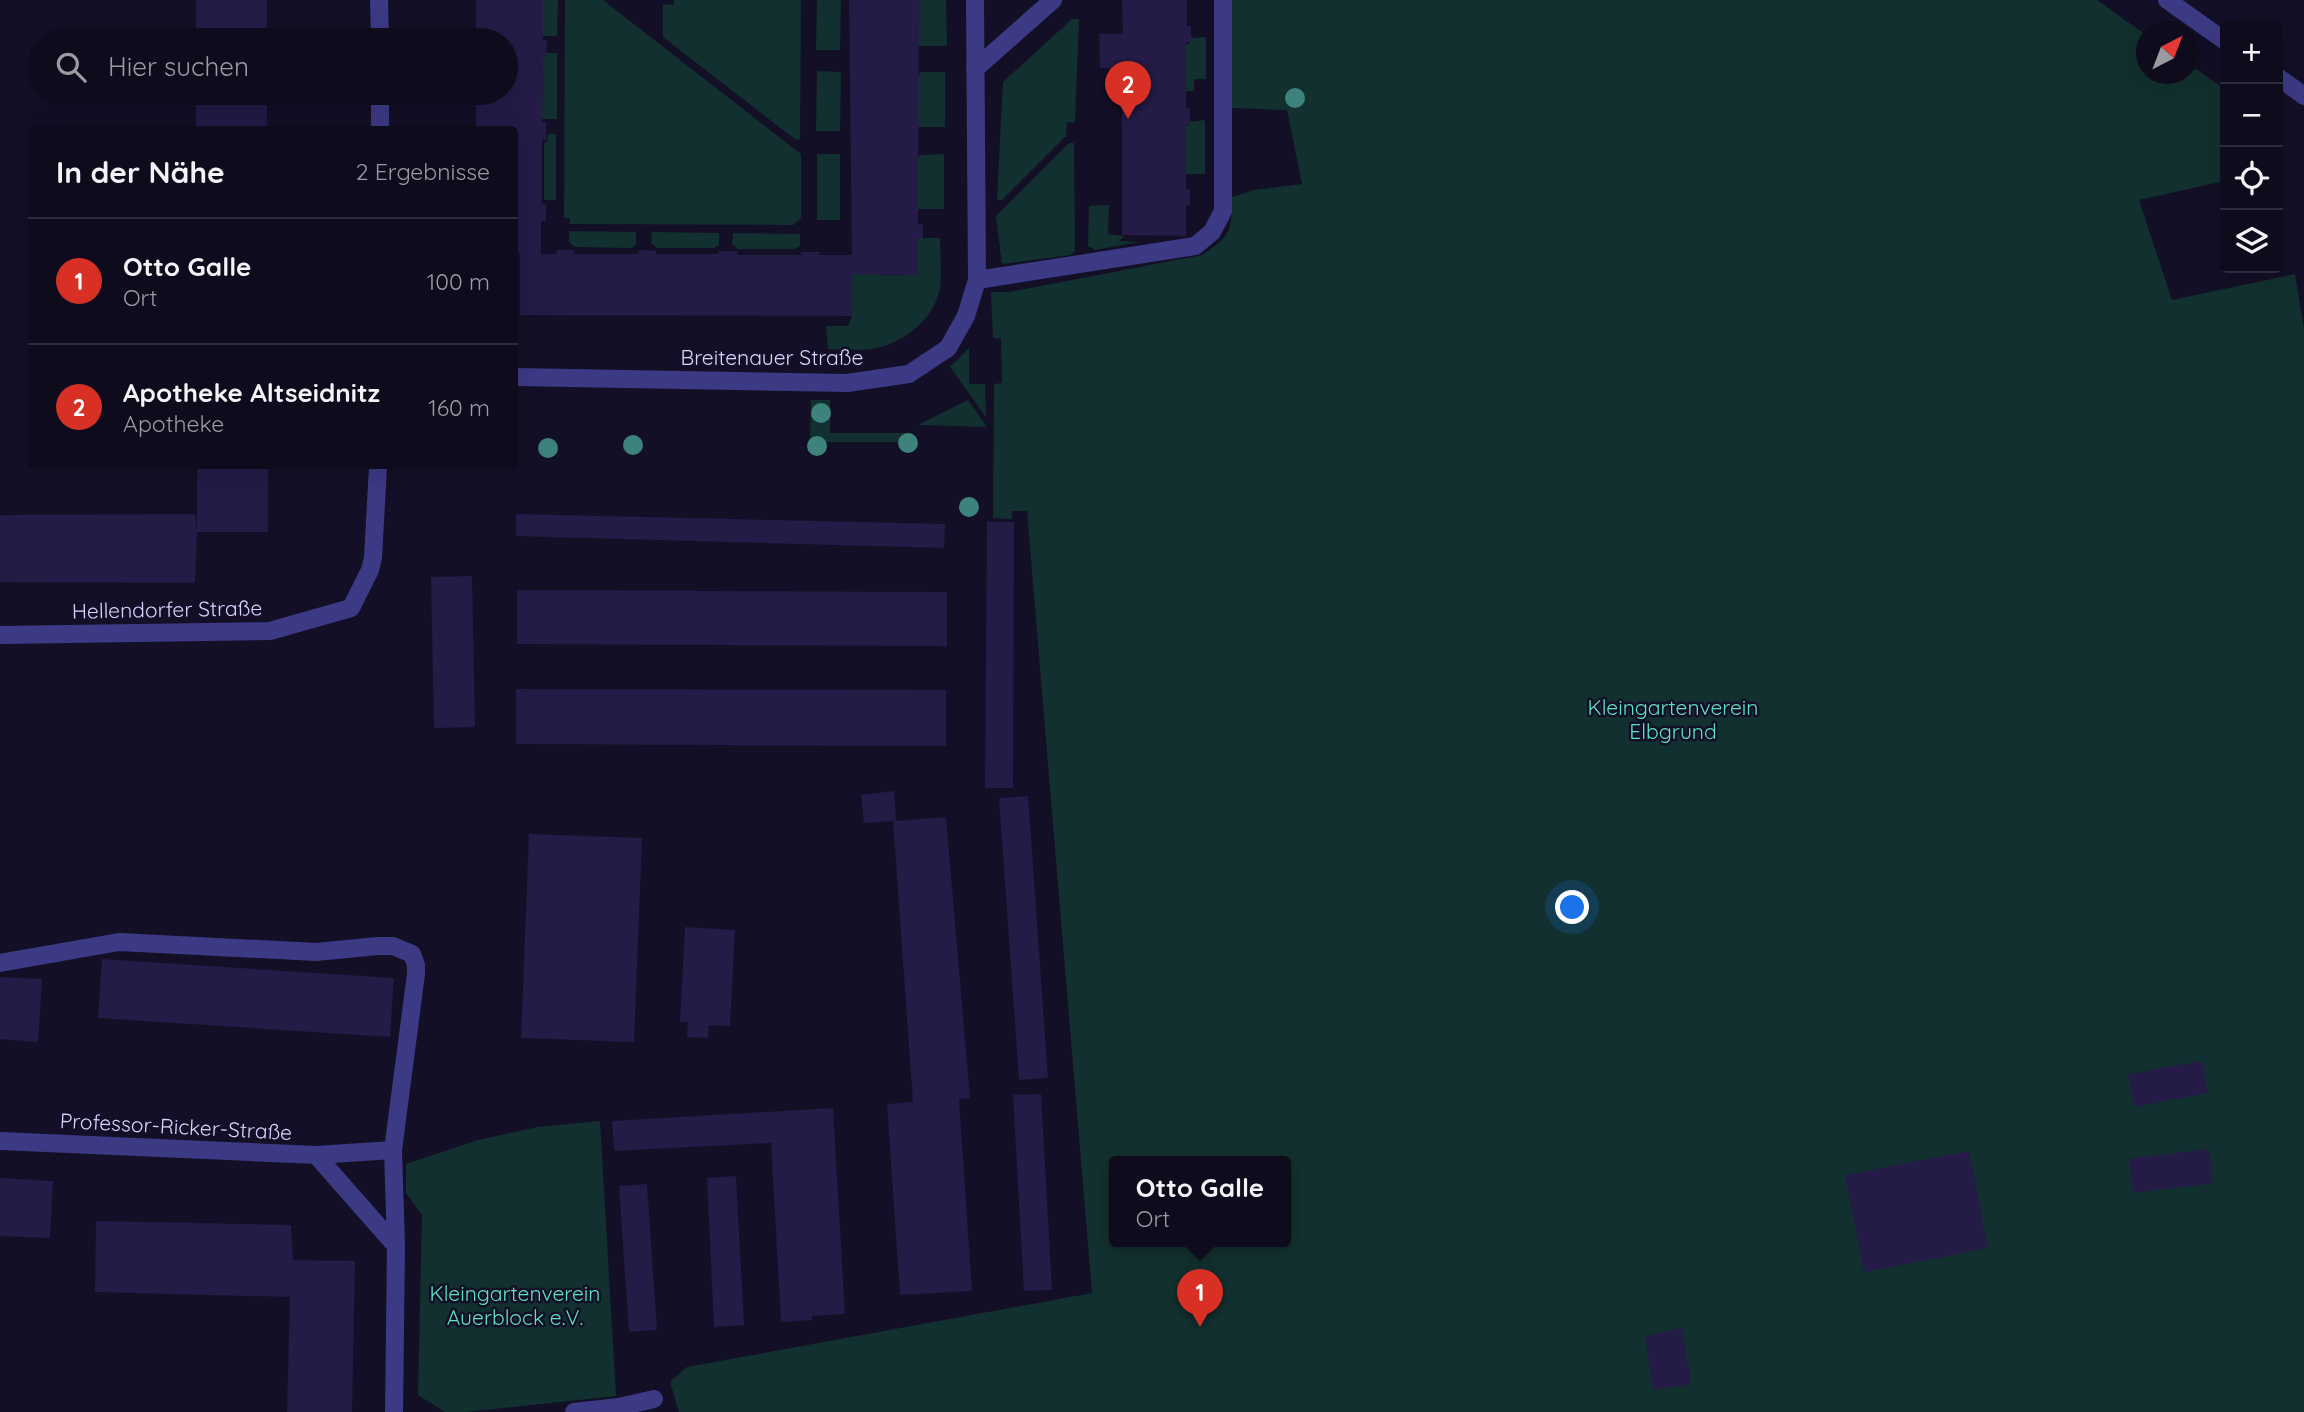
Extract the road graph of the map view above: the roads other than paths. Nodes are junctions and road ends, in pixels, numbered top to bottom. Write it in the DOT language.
graph roads {
  1 [pos="379,0"];
  2 [pos="975,0"];
  3 [pos="1053,0"];
  4 [pos="1223,0"];
  5 [pos="2167,0"];
  6 [pos="380,28"];
  7 [pos="2220,37"];
  8 [pos="975,69"];
  9 [pos="2283,81"];
  10 [pos="2304,96"];
  11 [pos="380,105"];
  12 [pos="380,126"];
  13 [pos="977,280"];
  14 [pos="518,377"];
  15 [pos="378,469"];
  16 [pos="0,635"];
  17 [pos="0,963"];
  18 [pos="0,1141"];
  19 [pos="393,1150"];
  20 [pos="316,1155"];
  21 [pos="396,1246"];
  22 [pos="654,1399"];
  23 [pos="394,1412"];
  24 [pos="574,1412"];
  1 -- 6 [label="street"];
  2 -- 8 [label="street, Breitenauer Straße"];
  3 -- 8 [label="street"];
  4 -- 13 [label="street"];
  5 -- 7 [label="street"];
  8 -- 13 [label="street, Breitenauer Straße"];
  9 -- 10 [label="street"];
  11 -- 12 [label="street"];
  13 -- 14 [label="street, Breitenauer Straße"];
  15 -- 16 [label="street, Hellendorfer Straße"];
  17 -- 19 [label="street"];
  18 -- 20 [label="street, Professor-Ricker-Straße"];
  19 -- 20 [label="street"];
  19 -- 21 [label="street"];
  20 -- 21 [label="street, Professor-Ricker-Straße"];
  21 -- 23 [label="street"];
  22 -- 24 [label="street"];
}
